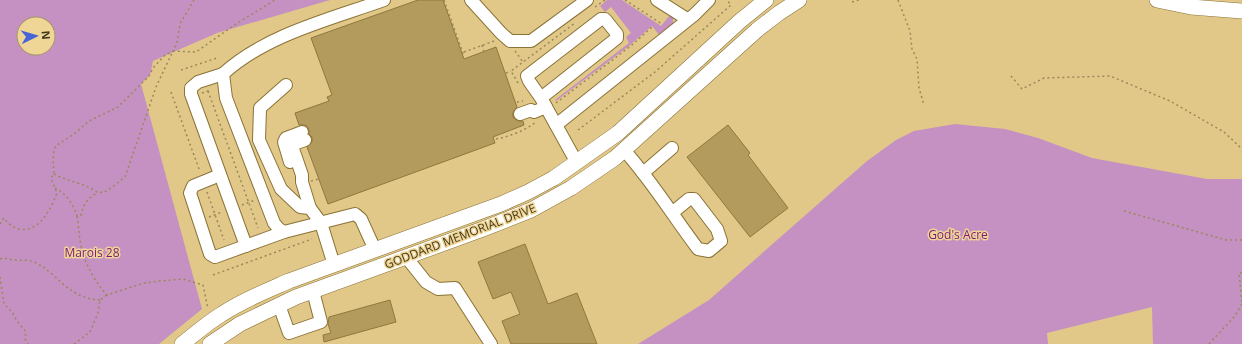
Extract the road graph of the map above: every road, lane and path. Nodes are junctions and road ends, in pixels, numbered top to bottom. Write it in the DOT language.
graph roads {
  1 [pos="194,0"];
  2 [pos="275,0"];
  3 [pos="384,0"];
  4 [pos="444,0"];
  5 [pos="471,0"];
  6 [pos="587,0"];
  7 [pos="625,0"];
  8 [pos="657,0"];
  9 [pos="709,0"];
  10 [pos="727,0"];
  11 [pos="766,0"];
  12 [pos="799,0"];
  13 [pos="859,0"];
  14 [pos="898,0"];
  15 [pos="1157,0"];
  16 [pos="852,2"];
  17 [pos="1242,11"];
  18 [pos="687,19"];
  19 [pos="662,24"];
  20 [pos="652,27"];
  21 [pos="496,40"];
  22 [pos="482,45"];
  23 [pos="514,50"];
  24 [pos="173,51"];
  25 [pos="464,52"];
  26 [pos="484,52"];
  27 [pos="464,56"];
  28 [pos="217,58"];
  29 [pos="523,62"];
  30 [pos="181,70"];
  31 [pos="510,71"];
  32 [pos="506,73"];
  33 [pos="223,74"];
  34 [pos="1011,76"];
  35 [pos="286,86"];
  36 [pos="214,89"];
  37 [pos="208,91"];
  38 [pos="170,92"];
  39 [pos="192,96"];
  40 [pos="547,103"];
  41 [pos="924,105"];
  42 [pos="536,116"];
  43 [pos="521,117"];
  44 [pos="556,125"];
  45 [pos="578,130"];
  46 [pos="506,134"];
  47 [pos="303,136"];
  48 [pos="507,137"];
  49 [pos="496,139"];
  50 [pos="672,148"];
  51 [pos="1242,149"];
  52 [pos="624,150"];
  53 [pos="577,163"];
  54 [pos="199,169"];
  55 [pos="644,173"];
  56 [pos="54,174"];
  57 [pos="220,175"];
  58 [pos="55,188"];
  59 [pos="207,192"];
  60 [pos="98,193"];
  61 [pos="259,199"];
  62 [pos="249,203"];
  63 [pos="238,206"];
  64 [pos="310,208"];
  65 [pos="226,211"];
  66 [pos="1124,212"];
  67 [pos="672,213"];
  68 [pos="215,215"];
  69 [pos="77,216"];
  70 [pos="199,220"];
  71 [pos="321,223"];
  72 [pos="0,224"];
  73 [pos="258,228"];
  74 [pos="284,232"];
  75 [pos="312,239"];
  76 [pos="224,240"];
  77 [pos="1242,240"];
  78 [pos="246,246"];
  79 [pos="375,250"];
  80 [pos="406,257"];
  81 [pos="0,259"];
  82 [pos="334,265"];
  83 [pos="1242,273"];
  84 [pos="213,275"];
  85 [pos="0,277"];
  86 [pos="313,291"];
  87 [pos="107,295"];
  88 [pos="100,300"];
  89 [pos="1242,303"];
  90 [pos="279,305"];
  91 [pos="208,310"];
  92 [pos="28,344"];
  93 [pos="74,344"];
  94 [pos="182,344"];
  95 [pos="210,344"];
  96 [pos="491,344"];
  97 [pos="1209,344"];
  1 -- 24 [label="path"];
  2 -- 24 [label="path"];
  3 -- 33 [label="lane"];
  4 -- 27 [label="path"];
  5 -- 6 [label="lane"];
  7 -- 19 [label="path"];
  8 -- 18 [label="lane"];
  9 -- 18 [label="lane"];
  10 -- 45 [label="path"];
  11 -- 53 [label="main road, GODDARD MEMORIAL DRIVE"];
  12 -- 52 [label="main road, GODDARD MEMORIAL DRIVE"];
  13 -- 16 [label="path"];
  14 -- 41 [label="path"];
  15 -- 17 [label="main road"];
  18 -- 44 [label="lane"];
  20 -- 40 [label="path"];
  21 -- 22 [label="path"];
  22 -- 25 [label="path"];
  22 -- 26 [label="path"];
  23 -- 29 [label="path"];
  24 -- 56 [label="path"];
  24 -- 60 [label="path"];
  28 -- 30 [label="path"];
  31 -- 32 [label="path"];
  33 -- 39 [label="lane"];
  33 -- 74 [label="lane"];
  34 -- 51 [label="path"];
  35 -- 64 [label="lane"];
  36 -- 37 [label="path"];
  37 -- 39 [label="path"];
  37 -- 62 [label="path"];
  38 -- 54 [label="path"];
  39 -- 57 [label="lane"];
  40 -- 40 [label="lane"];
  40 -- 42 [label="lane"];
  40 -- 44 [label="lane"];
  42 -- 43 [label="lane"];
  42 -- 48 [label="path"];
  44 -- 53 [label="lane"];
  46 -- 48 [label="path"];
  47 -- 64 [label="lane"];
  48 -- 49 [label="path"];
  50 -- 55 [label="lane"];
  52 -- 55 [label="lane"];
  52 -- 80 [label="main road, GODDARD MEMORIAL DRIVE"];
  53 -- 79 [label="main road, GODDARD MEMORIAL DRIVE"];
  55 -- 67 [label="lane"];
  56 -- 58 [label="path"];
  56 -- 60 [label="path"];
  57 -- 70 [label="lane"];
  57 -- 78 [label="lane"];
  58 -- 69 [label="path"];
  58 -- 72 [label="path"];
  59 -- 68 [label="path"];
  60 -- 69 [label="path"];
  61 -- 62 [label="path"];
  62 -- 63 [label="path"];
  62 -- 73 [label="path"];
  64 -- 71 [label="lane"];
  65 -- 68 [label="path"];
  66 -- 77 [label="path"];
  68 -- 70 [label="path"];
  68 -- 76 [label="path"];
  69 -- 87 [label="path"];
  70 -- 78 [label="lane"];
  71 -- 74 [label="lane"];
  71 -- 79 [label="lane"];
  71 -- 82 [label="lane"];
  74 -- 78 [label="lane"];
  75 -- 84 [label="path"];
  79 -- 82 [label="main road, GODDARD MEMORIAL DRIVE"];
  80 -- 86 [label="main road, GODDARD MEMORIAL DRIVE"];
  80 -- 96 [label="lane"];
  81 -- 88 [label="path"];
  82 -- 94 [label="main road, GODDARD MEMORIAL DRIVE"];
  83 -- 89 [label="path"];
  85 -- 92 [label="path"];
  86 -- 90 [label="main road, GODDARD MEMORIAL DRIVE"];
  86 -- 90 [label="lane"];
  87 -- 88 [label="path"];
  87 -- 91 [label="path"];
  88 -- 93 [label="path"];
  89 -- 97 [label="path"];
  90 -- 95 [label="main road, GODDARD MEMORIAL DRIVE"];
}
